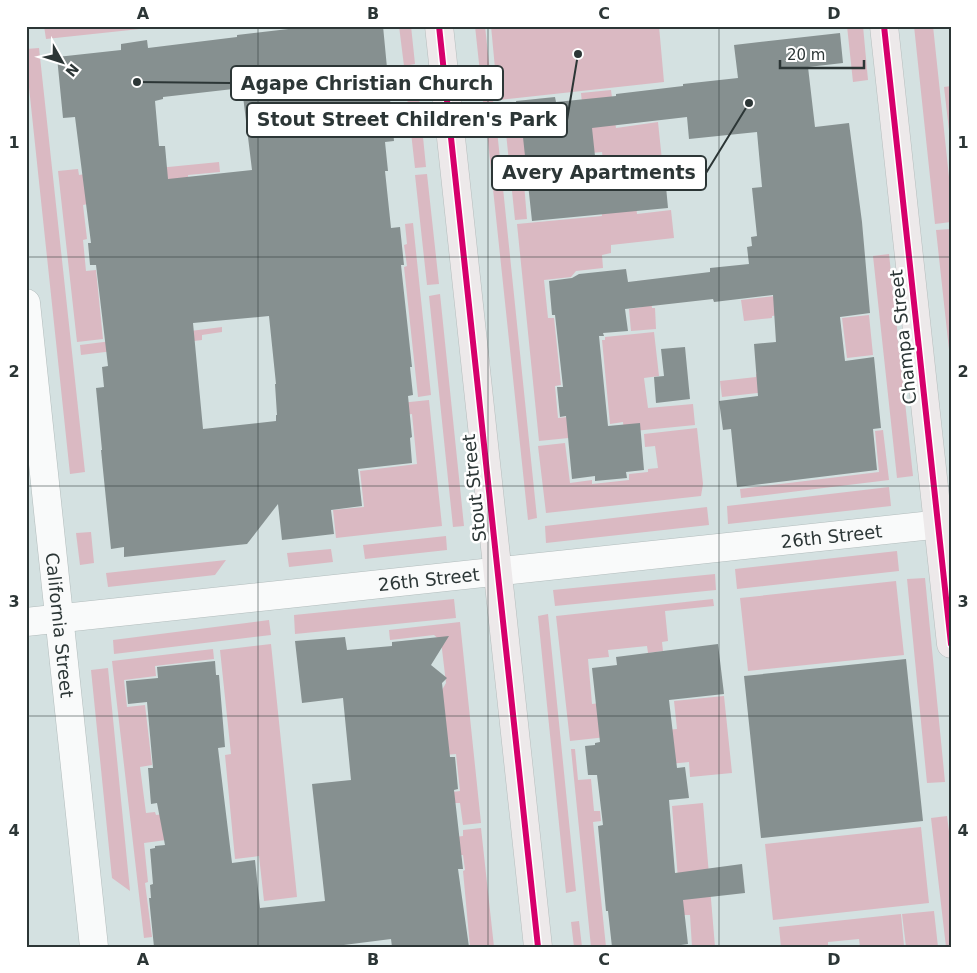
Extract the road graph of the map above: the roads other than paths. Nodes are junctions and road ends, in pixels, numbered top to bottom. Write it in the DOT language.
graph roads {
  1 [pos="439,26"];
  2 [pos="884,26"];
  3 [pos="26,303"];
  4 [pos="944,524"];
  5 [pos="498,572"];
  6 [pos="60,618"];
  7 [pos="26,622"];
  8 [pos="951,644"];
  9 [pos="94,947"];
  10 [pos="538,947"];
  1 -- 5 [label="main road, Stout Street"];
  2 -- 4 [label="main road, Champa Street"];
  3 -- 6 [label="street, California Street"];
  4 -- 5 [label="street, 26th Street"];
  4 -- 8 [label="main road, Champa Street"];
  5 -- 6 [label="street, 26th Street"];
  5 -- 10 [label="main road, Stout Street"];
  6 -- 7 [label="street, 26th Street"];
  6 -- 9 [label="street, California Street"];
}
